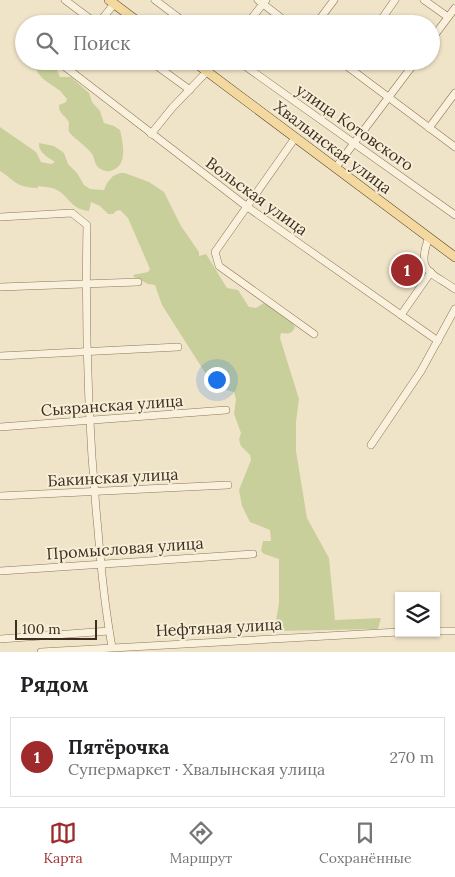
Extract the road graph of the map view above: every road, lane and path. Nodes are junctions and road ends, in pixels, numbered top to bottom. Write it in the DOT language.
graph roads {
  1 [pos="65,0"];
  2 [pos="155,0"];
  3 [pos="334,0"];
  4 [pos="395,0"];
  5 [pos="424,0"];
  6 [pos="262,1"];
  7 [pos="112,2"];
  8 [pos="455,8"];
  9 [pos="86,15"];
  10 [pos="104,15"];
  11 [pos="130,15"];
  12 [pos="175,15"];
  13 [pos="253,15"];
  14 [pos="278,15"];
  15 [pos="323,15"];
  16 [pos="384,15"];
  17 [pos="448,17"];
  18 [pos="440,28"];
  19 [pos="73,70"];
  20 [pos="162,70"];
  21 [pos="205,70"];
  22 [pos="251,70"];
  23 [pos="356,70"];
  24 [pos="409,70"];
  25 [pos="208,72"];
  26 [pos="190,90"];
  27 [pos="455,93"];
  28 [pos="389,98"];
  29 [pos="429,128"];
  30 [pos="151,134"];
  31 [pos="296,138"];
  32 [pos="354,143"];
  33 [pos="455,147"];
  34 [pos="336,167"];
  35 [pos="246,206"];
  36 [pos="455,215"];
  37 [pos="0,217"];
  38 [pos="429,237"];
  39 [pos="455,257"];
  40 [pos="432,272"];
  41 [pos="138,282"];
  42 [pos="86,283"];
  43 [pos="0,287"];
  44 [pos="455,289"];
  45 [pos="455,309"];
  46 [pos="401,316"];
  47 [pos="314,334"];
  48 [pos="438,341"];
  49 [pos="178,347"];
  50 [pos="88,351"];
  51 [pos="0,356"];
  52 [pos="226,410"];
  53 [pos="90,421"];
  54 [pos="0,427"];
  55 [pos="371,445"];
  56 [pos="228,484"];
  57 [pos="94,492"];
  58 [pos="0,496"];
  59 [pos="252,554"];
  60 [pos="101,563"];
  61 [pos="0,571"];
  62 [pos="109,631"];
  63 [pos="440,631"];
  64 [pos="455,631"];
  65 [pos="395,632"];
  66 [pos="0,638"];
  67 [pos="112,647"];
  68 [pos="41,652"];
  1 -- 9 [label="street"];
  2 -- 12 [label="street"];
  3 -- 15 [label="street"];
  4 -- 16 [label="street"];
  5 -- 17 [label="street"];
  6 -- 13 [label="street"];
  6 -- 14 [label="street"];
  7 -- 10 [label="street"];
  7 -- 11 [label="main road"];
  8 -- 17 [label="street"];
  17 -- 18 [label="street"];
  19 -- 30 [label="street, Вольская улица"];
  20 -- 26 [label="street"];
  21 -- 25 [label="main road, Хвалынская улица"];
  22 -- 32 [label="street, улица Котовского"];
  23 -- 28 [label="street"];
  24 -- 28 [label="street"];
  25 -- 26 [label="street"];
  25 -- 31 [label="main road, Хвалынская улица"];
  26 -- 30 [label="street"];
  27 -- 29 [label="street"];
  28 -- 29 [label="street"];
  28 -- 32 [label="street"];
  29 -- 33 [label="street"];
  30 -- 35 [label="street, Вольская улица"];
  31 -- 34 [label="main road, Хвалынская улица"];
  31 -- 35 [label="street"];
  32 -- 34 [label="street"];
  32 -- 36 [label="street, улица Котовского"];
  34 -- 38 [label="main road, Хвалынская улица"];
  35 -- 46 [label="street, Вольская улица"];
  35 -- 47 [label="street"];
  37 -- 42 [label="street"];
  38 -- 39 [label="main road, Хвалынская улица"];
  38 -- 40 [label="street"];
  40 -- 44 [label="street"];
  40 -- 46 [label="street"];
  41 -- 42 [label="street"];
  42 -- 43 [label="street"];
  42 -- 50 [label="street"];
  45 -- 48 [label="street"];
  46 -- 48 [label="street, Вольская улица"];
  48 -- 55 [label="street"];
  49 -- 50 [label="street"];
  50 -- 51 [label="street"];
  50 -- 53 [label="street"];
  52 -- 53 [label="street, Сызранская улица"];
  53 -- 54 [label="street, Сызранская улица"];
  53 -- 57 [label="street"];
  56 -- 57 [label="street, Бакинская улица"];
  57 -- 58 [label="street, Бакинская улица"];
  57 -- 60 [label="street"];
  59 -- 60 [label="street, Промысловая улица"];
  60 -- 61 [label="street, Промысловая улица"];
  60 -- 62 [label="street"];
  62 -- 66 [label="street"];
  62 -- 67 [label="street"];
  63 -- 64 [label="street"];
  65 -- 67 [label="street, Нефтяная улица"];
  67 -- 68 [label="street, Нефтяная улица"];
}
